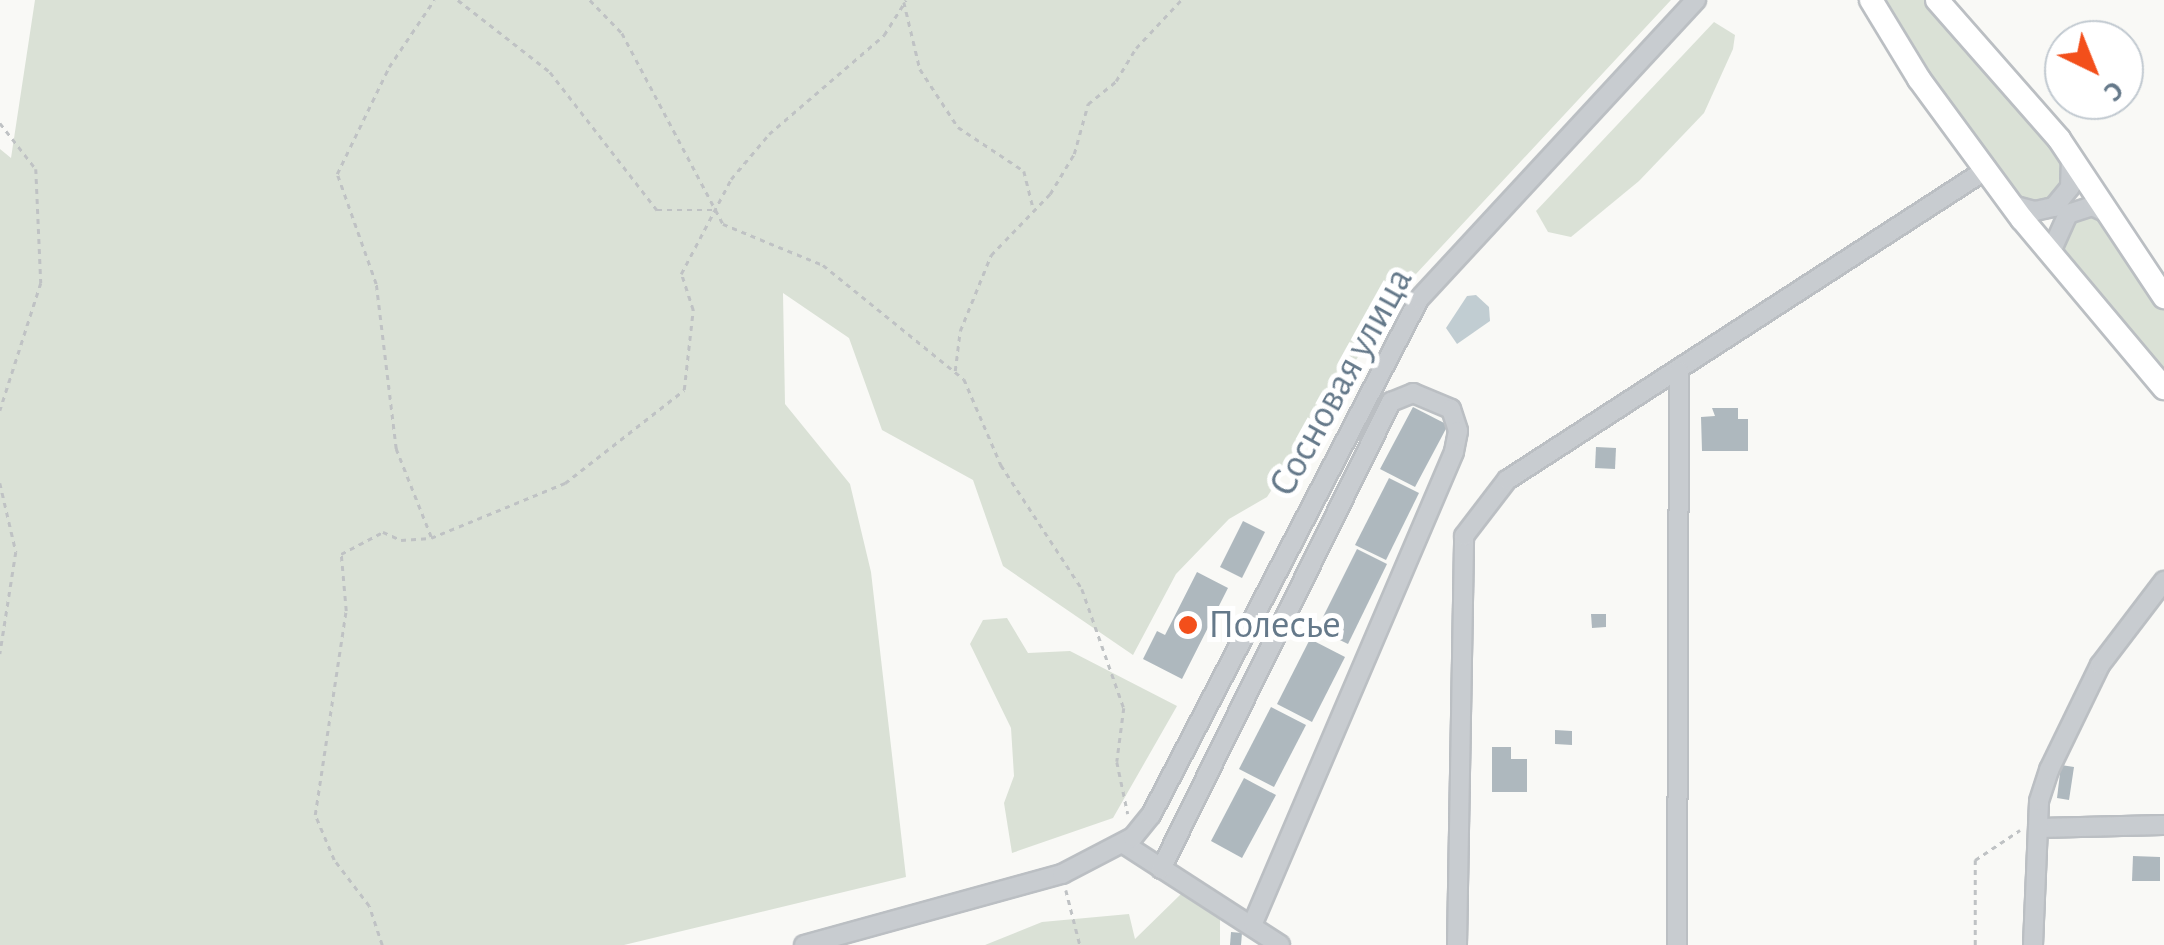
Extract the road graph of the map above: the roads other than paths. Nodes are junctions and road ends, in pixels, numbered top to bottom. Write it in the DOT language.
graph roads {
  1 [pos="1696,0"];
  2 [pos="1871,0"];
  3 [pos="1937,0"];
  4 [pos="2072,159"];
  5 [pos="1987,169"];
  6 [pos="2012,205"];
  7 [pos="2108,213"];
  8 [pos="2050,254"];
  9 [pos="2164,297"];
  10 [pos="1679,372"];
  11 [pos="2164,388"];
  12 [pos="2164,581"];
  13 [pos="2038,823"];
  14 [pos="2164,825"];
  15 [pos="1125,843"];
  16 [pos="1161,869"];
  17 [pos="1253,922"];
  18 [pos="804,945"];
  19 [pos="1280,945"];
  20 [pos="1457,945"];
  21 [pos="1677,945"];
  22 [pos="2033,945"];
  1 -- 15 [label="street, Сосновая улица"];
  2 -- 5 [label="main road"];
  3 -- 4 [label="main road"];
  4 -- 6 [label="street"];
  4 -- 7 [label="main road"];
  5 -- 6 [label="main road"];
  5 -- 10 [label="street"];
  6 -- 8 [label="main road"];
  7 -- 8 [label="street"];
  7 -- 9 [label="main road"];
  8 -- 11 [label="main road"];
  10 -- 20 [label="street"];
  10 -- 21 [label="street"];
  12 -- 13 [label="street"];
  13 -- 14 [label="street"];
  13 -- 22 [label="street"];
  15 -- 16 [label="street"];
  15 -- 18 [label="street"];
  16 -- 17 [label="street"];
  16 -- 17 [label="street"];
  17 -- 19 [label="street"];
}
